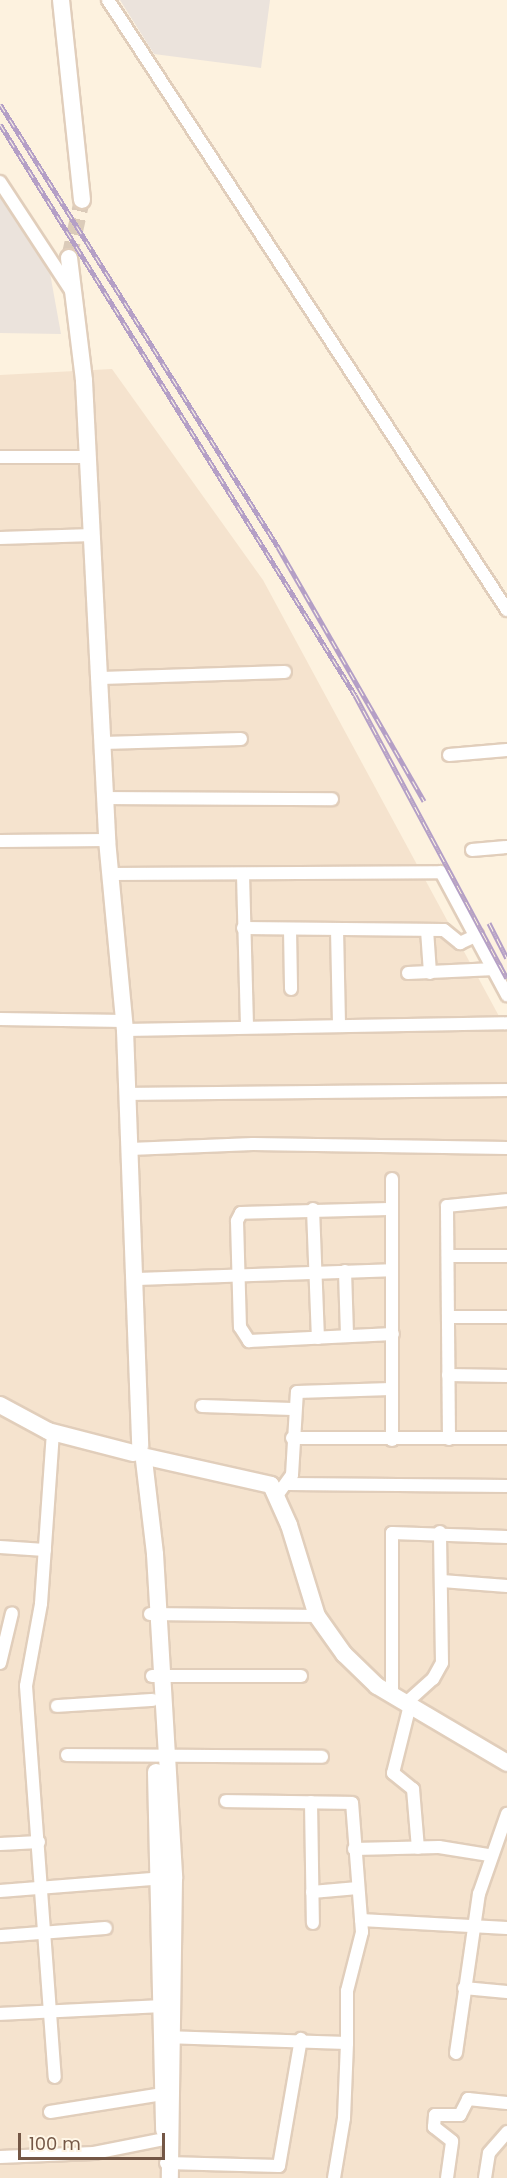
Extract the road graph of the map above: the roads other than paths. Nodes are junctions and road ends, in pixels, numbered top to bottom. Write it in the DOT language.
graph roads {
  1 [pos="61,0"];
  2 [pos="108,0"];
  3 [pos="0,182"];
  4 [pos="82,200"];
  5 [pos="69,258"];
  6 [pos="72,292"];
  7 [pos="0,457"];
  8 [pos="89,457"];
  9 [pos="93,535"];
  10 [pos="0,538"];
  11 [pos="507,610"];
  12 [pos="285,672"];
  13 [pos="100,678"];
  14 [pos="241,739"];
  15 [pos="103,742"];
  16 [pos="507,750"];
  17 [pos="449,755"];
  18 [pos="105,798"];
  19 [pos="333,799"];
  20 [pos="107,840"];
  21 [pos="0,841"];
  22 [pos="507,847"];
  23 [pos="472,850"];
  24 [pos="110,874"];
  25 [pos="243,874"];
  26 [pos="243,928"];
  27 [pos="290,929"];
  28 [pos="337,929"];
  29 [pos="428,930"];
  30 [pos="477,936"];
  31 [pos="495,969"];
  32 [pos="408,973"];
  33 [pos="430,973"];
  34 [pos="291,989"];
  35 [pos="507,995"];
  36 [pos="0,1019"];
  37 [pos="507,1023"];
  38 [pos="339,1024"];
  39 [pos="247,1025"];
  40 [pos="124,1026"];
  41 [pos="507,1090"];
  42 [pos="127,1094"];
  43 [pos="507,1148"];
  44 [pos="130,1149"];
  45 [pos="392,1179"];
  46 [pos="507,1200"];
  47 [pos="313,1209"];
  48 [pos="389,1209"];
  49 [pos="448,1256"];
  50 [pos="507,1256"];
  51 [pos="391,1270"];
  52 [pos="345,1271"];
  53 [pos="316,1272"];
  54 [pos="238,1275"];
  55 [pos="137,1279"];
  56 [pos="448,1317"];
  57 [pos="507,1317"];
  58 [pos="393,1334"];
  59 [pos="347,1336"];
  60 [pos="318,1338"];
  61 [pos="448,1375"];
  62 [pos="507,1376"];
  63 [pos="391,1389"];
  64 [pos="0,1405"];
  65 [pos="202,1406"];
  66 [pos="292,1409"];
  67 [pos="53,1432"];
  68 [pos="292,1438"];
  69 [pos="449,1438"];
  70 [pos="507,1438"];
  71 [pos="392,1440"];
  72 [pos="140,1456"];
  73 [pos="507,1486"];
  74 [pos="284,1489"];
  75 [pos="440,1532"];
  76 [pos="507,1537"];
  77 [pos="0,1547"];
  78 [pos="45,1550"];
  79 [pos="442,1581"];
  80 [pos="507,1586"];
  81 [pos="12,1613"];
  82 [pos="154,1614"];
  83 [pos="317,1616"];
  84 [pos="0,1663"];
  85 [pos="157,1676"];
  86 [pos="301,1676"];
  87 [pos="153,1700"];
  88 [pos="402,1701"];
  89 [pos="57,1706"];
  90 [pos="67,1755"];
  91 [pos="161,1757"];
  92 [pos="322,1757"];
  93 [pos="507,1763"];
  94 [pos="226,1801"];
  95 [pos="311,1802"];
  96 [pos="507,1814"];
  97 [pos="39,1842"];
  98 [pos="0,1844"];
  99 [pos="418,1848"];
  100 [pos="354,1849"];
  101 [pos="489,1855"];
  102 [pos="167,1878"];
  103 [pos="42,1888"];
  104 [pos="358,1888"];
  105 [pos="0,1891"];
  106 [pos="312,1892"];
  107 [pos="361,1920"];
  108 [pos="313,1923"];
  109 [pos="507,1928"];
  110 [pos="106,1929"];
  111 [pos="475,1929"];
  112 [pos="45,1933"];
  113 [pos="0,1936"];
  114 [pos="464,1988"];
  115 [pos="507,1992"];
  116 [pos="162,2006"];
  117 [pos="50,2010"];
  118 [pos="0,2014"];
  119 [pos="169,2037"];
  120 [pos="301,2039"];
  121 [pos="347,2043"];
  122 [pos="456,2053"];
  123 [pos="55,2077"];
  124 [pos="163,2094"];
  125 [pos="507,2103"];
  126 [pos="50,2112"];
  127 [pos="507,2132"];
  128 [pos="164,2139"];
  129 [pos="0,2157"];
  130 [pos="170,2169"];
  131 [pos="334,2178"];
  132 [pos="447,2178"];
  133 [pos="486,2178"];
  1 -- 4 [label="street"];
  2 -- 11 [label="street"];
  3 -- 6 [label="street"];
  5 -- 6 [label="street"];
  6 -- 8 [label="street"];
  7 -- 8 [label="street"];
  8 -- 9 [label="street"];
  9 -- 10 [label="street"];
  9 -- 13 [label="street"];
  12 -- 13 [label="street"];
  13 -- 15 [label="street"];
  14 -- 15 [label="street"];
  15 -- 18 [label="street"];
  16 -- 17 [label="street"];
  18 -- 19 [label="street"];
  18 -- 20 [label="street"];
  20 -- 21 [label="street"];
  20 -- 24 [label="street"];
  22 -- 23 [label="street"];
  24 -- 25 [label="street"];
  24 -- 40 [label="street"];
  25 -- 26 [label="street"];
  25 -- 30 [label="street"];
  26 -- 27 [label="street"];
  26 -- 39 [label="street"];
  27 -- 28 [label="street"];
  27 -- 34 [label="street"];
  28 -- 29 [label="street"];
  28 -- 38 [label="street"];
  29 -- 30 [label="street"];
  29 -- 33 [label="street"];
  30 -- 31 [label="street"];
  31 -- 33 [label="street"];
  31 -- 35 [label="street"];
  32 -- 33 [label="street"];
  36 -- 40 [label="street"];
  37 -- 38 [label="street"];
  38 -- 39 [label="street"];
  39 -- 40 [label="street"];
  40 -- 42 [label="street"];
  41 -- 42 [label="street"];
  42 -- 44 [label="street"];
  43 -- 44 [label="street"];
  44 -- 55 [label="street"];
  45 -- 48 [label="street"];
  46 -- 49 [label="street"];
  47 -- 48 [label="street"];
  47 -- 53 [label="street"];
  47 -- 54 [label="street"];
  48 -- 51 [label="street"];
  49 -- 50 [label="street"];
  49 -- 56 [label="street"];
  51 -- 52 [label="street"];
  51 -- 58 [label="street"];
  52 -- 53 [label="street"];
  52 -- 59 [label="street"];
  53 -- 54 [label="street"];
  53 -- 60 [label="street"];
  54 -- 55 [label="street"];
  54 -- 60 [label="street"];
  55 -- 72 [label="street"];
  56 -- 57 [label="street"];
  56 -- 61 [label="street"];
  58 -- 59 [label="street"];
  58 -- 63 [label="street"];
  59 -- 60 [label="street"];
  61 -- 62 [label="street"];
  61 -- 69 [label="street"];
  63 -- 66 [label="street"];
  63 -- 71 [label="street"];
  64 -- 67 [label="street"];
  65 -- 66 [label="street"];
  66 -- 68 [label="street"];
  67 -- 72 [label="street"];
  67 -- 78 [label="street"];
  68 -- 71 [label="street"];
  68 -- 74 [label="street"];
  69 -- 70 [label="street"];
  69 -- 71 [label="street"];
  72 -- 74 [label="street"];
  72 -- 82 [label="street"];
  73 -- 74 [label="street"];
  74 -- 83 [label="street"];
  75 -- 76 [label="street"];
  75 -- 79 [label="street"];
  75 -- 88 [label="street"];
  77 -- 78 [label="street"];
  78 -- 97 [label="street"];
  79 -- 80 [label="street"];
  79 -- 88 [label="street"];
  81 -- 84 [label="street"];
  82 -- 83 [label="street"];
  82 -- 85 [label="street"];
  83 -- 88 [label="street"];
  85 -- 86 [label="street"];
  85 -- 87 [label="street"];
  85 -- 91 [label="street"];
  87 -- 89 [label="street"];
  87 -- 91 [label="street"];
  88 -- 93 [label="street"];
  88 -- 99 [label="street"];
  90 -- 91 [label="street"];
  91 -- 92 [label="street"];
  91 -- 102 [label="street"];
  94 -- 95 [label="street"];
  95 -- 100 [label="street"];
  95 -- 106 [label="street"];
  96 -- 101 [label="street"];
  97 -- 98 [label="street"];
  97 -- 103 [label="street"];
  99 -- 100 [label="street"];
  99 -- 101 [label="street"];
  100 -- 104 [label="street"];
  101 -- 111 [label="street"];
  102 -- 103 [label="street"];
  102 -- 116 [label="street"];
  102 -- 119 [label="street"];
  103 -- 105 [label="street"];
  103 -- 112 [label="street"];
  104 -- 106 [label="street"];
  104 -- 107 [label="street"];
  106 -- 108 [label="street"];
  107 -- 111 [label="street"];
  107 -- 121 [label="street"];
  109 -- 111 [label="street"];
  110 -- 112 [label="street"];
  111 -- 114 [label="street"];
  112 -- 113 [label="street"];
  112 -- 117 [label="street"];
  114 -- 115 [label="street"];
  114 -- 122 [label="street"];
  116 -- 117 [label="street"];
  116 -- 119 [label="street"];
  117 -- 118 [label="street"];
  117 -- 123 [label="street"];
  119 -- 120 [label="street"];
  119 -- 124 [label="street"];
  119 -- 130 [label="street"];
  120 -- 121 [label="street"];
  120 -- 130 [label="street"];
  121 -- 131 [label="street"];
  124 -- 126 [label="street"];
  124 -- 128 [label="street"];
  125 -- 132 [label="street"];
  127 -- 133 [label="street"];
  128 -- 129 [label="street"];
  128 -- 130 [label="street"];
}
